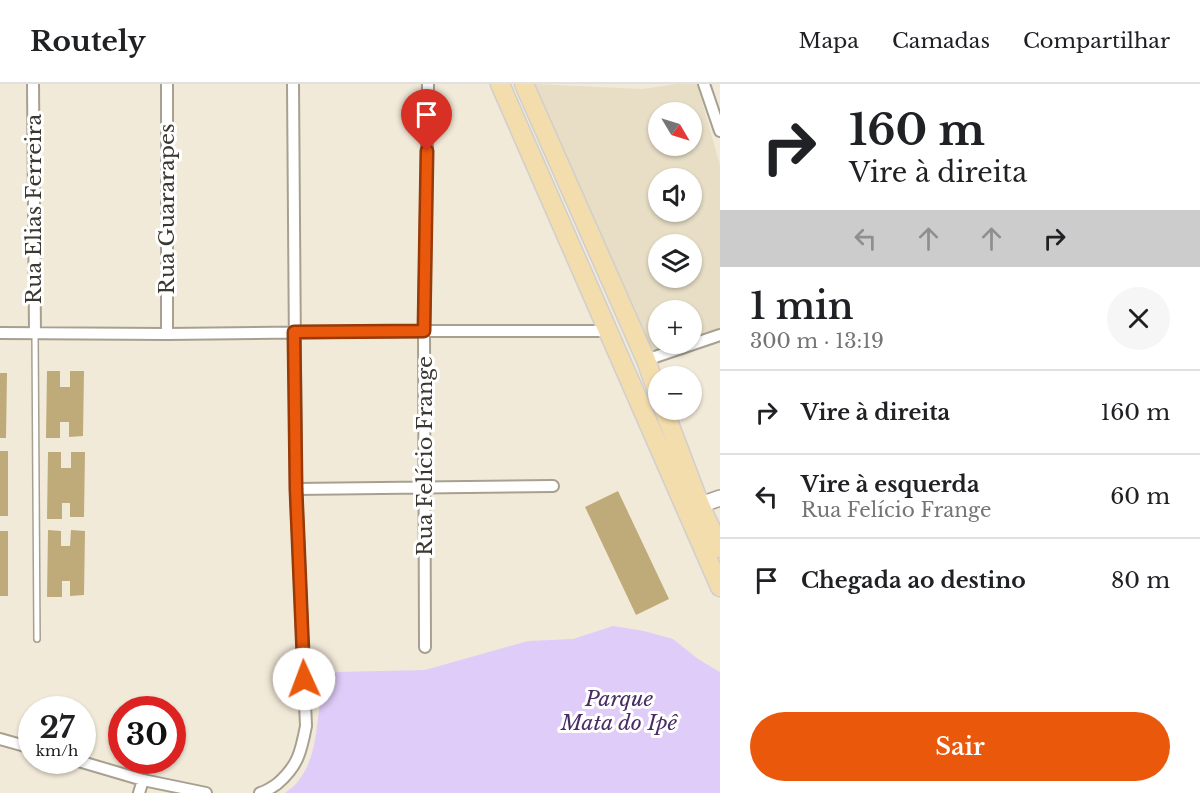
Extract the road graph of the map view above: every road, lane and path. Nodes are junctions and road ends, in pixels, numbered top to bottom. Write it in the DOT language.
graph roads {
  1 [pos="33,84"];
  2 [pos="167,84"];
  3 [pos="293,84"];
  4 [pos="428,84"];
  5 [pos="500,84"];
  6 [pos="524,84"];
  7 [pos="704,84"];
  8 [pos="720,132"];
  9 [pos="424,331"];
  10 [pos="607,331"];
  11 [pos="294,332"];
  12 [pos="0,333"];
  13 [pos="35,334"];
  14 [pos="167,334"];
  15 [pos="720,335"];
  16 [pos="646,360"];
  17 [pos="648,366"];
  18 [pos="668,420"];
  19 [pos="553,486"];
  20 [pos="425,487"];
  21 [pos="296,489"];
  22 [pos="720,498"];
  23 [pos="700,505"];
  24 [pos="720,548"];
  25 [pos="720,587"];
  26 [pos="37,639"];
  27 [pos="425,647"];
  28 [pos="0,739"];
  29 [pos="18,744"];
  30 [pos="96,766"];
  31 [pos="143,780"];
  32 [pos="140,793"];
  33 [pos="206,793"];
  34 [pos="260,793"];
  1 -- 13 [label="street, Rua Elias Ferreira"];
  2 -- 14 [label="street, Rua Guararapes"];
  3 -- 11 [label="street"];
  4 -- 9 [label="street, Rua Felício Frange"];
  5 -- 10 [label="main road"];
  6 -- 16 [label="main road"];
  7 -- 8 [label="street"];
  9 -- 10 [label="street"];
  9 -- 11 [label="street"];
  9 -- 20 [label="street, Rua Felício Frange"];
  10 -- 25 [label="main road"];
  11 -- 14 [label="street"];
  11 -- 21 [label="street"];
  12 -- 13 [label="street"];
  13 -- 14 [label="street"];
  13 -- 26 [label="lane"];
  15 -- 16 [label="street"];
  16 -- 17 [label="main road"];
  18 -- 23 [label="main road"];
  19 -- 20 [label="street"];
  20 -- 21 [label="street"];
  20 -- 27 [label="street, Rua Felício Frange"];
  21 -- 34 [label="street"];
  22 -- 23 [label="street"];
  23 -- 24 [label="main road"];
  28 -- 29 [label="street"];
  30 -- 31 [label="street"];
  31 -- 32 [label="street"];
  31 -- 33 [label="street"];
}
